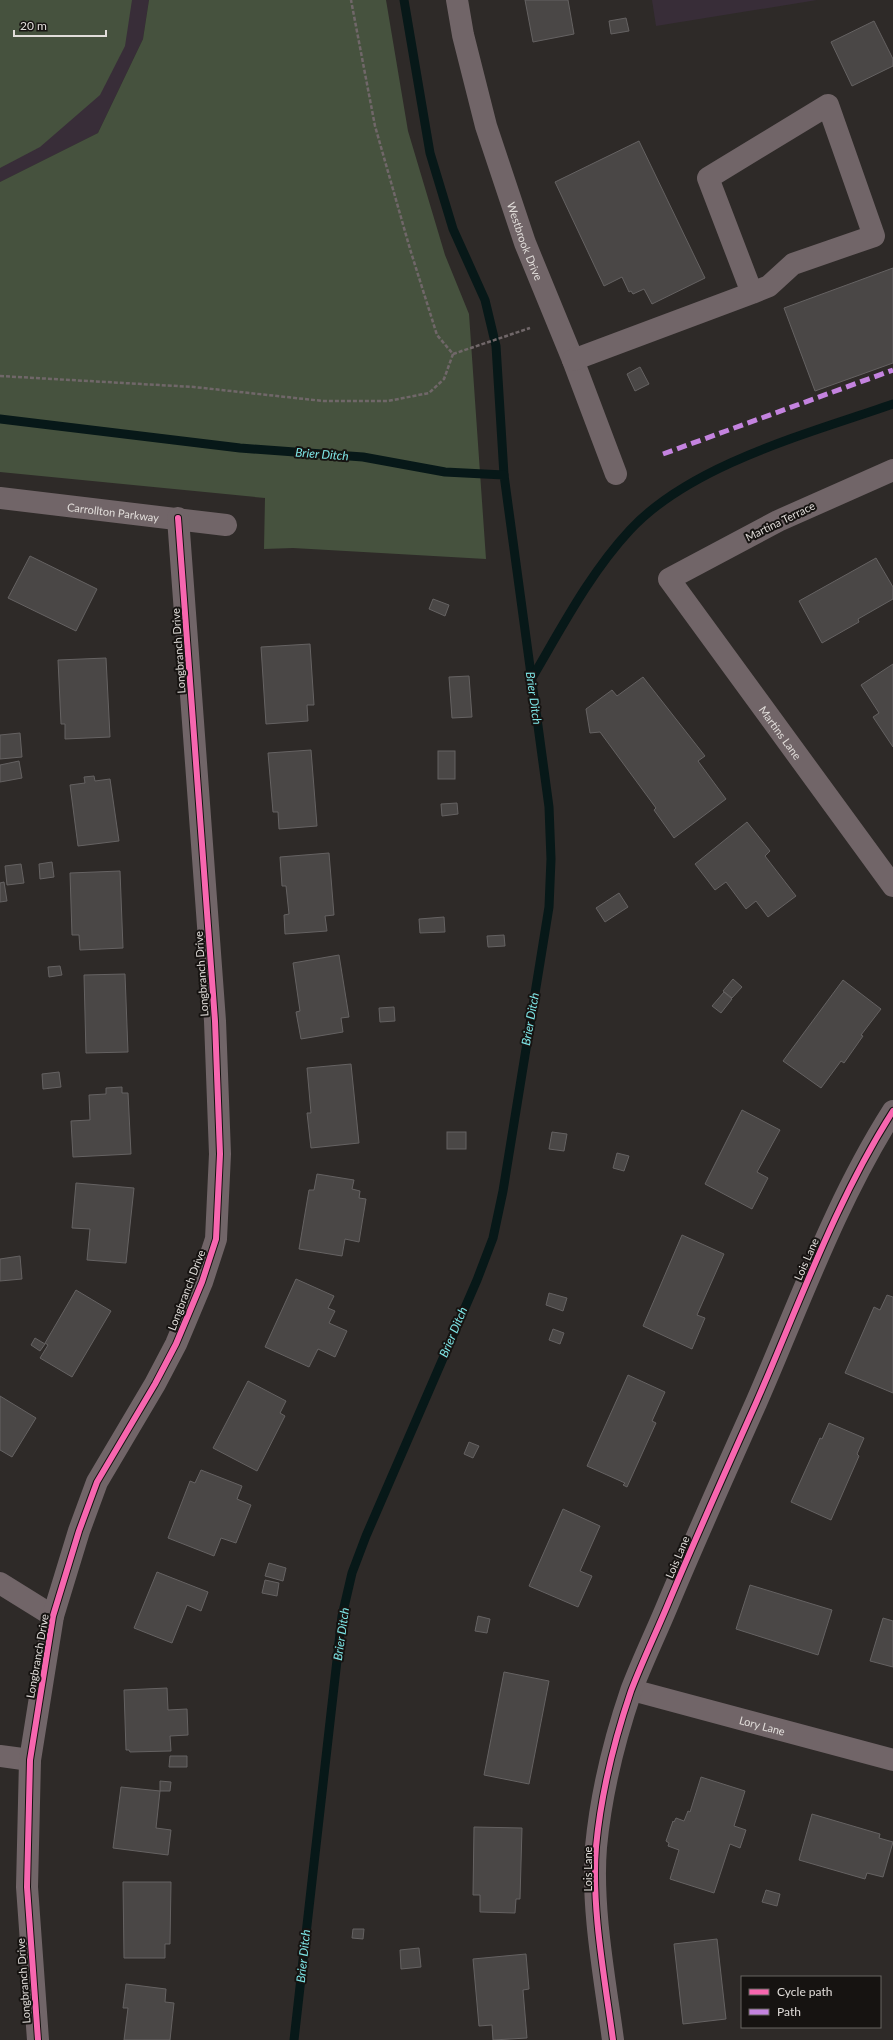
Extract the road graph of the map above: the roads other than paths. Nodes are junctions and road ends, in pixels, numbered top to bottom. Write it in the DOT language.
graph roads {
  1 [pos="457,0"];
  2 [pos="752,293"];
  3 [pos="574,360"];
  4 [pos="893,470"];
  5 [pos="616,474"];
  6 [pos="0,498"];
  7 [pos="178,518"];
  8 [pos="226,525"];
  9 [pos="669,578"];
  10 [pos="893,886"];
  11 [pos="893,1111"];
  12 [pos="0,1583"];
  13 [pos="53,1616"];
  14 [pos="632,1690"];
  15 [pos="0,1756"];
  16 [pos="30,1760"];
  17 [pos="893,1760"];
  18 [pos="38,2040"];
  19 [pos="613,2040"];
  1 -- 3 [label="street, Westbrook Drive"];
  2 -- 2 [label="street"];
  2 -- 3 [label="street"];
  3 -- 5 [label="street, Westbrook Drive"];
  4 -- 9 [label="street, Martina Terrace"];
  6 -- 7 [label="street, Carrollton Parkway"];
  7 -- 8 [label="street, Carrollton Parkway"];
  7 -- 13 [label="street, Longbranch Drive"];
  9 -- 10 [label="street, Martins Lane"];
  11 -- 14 [label="street, Lois Lane"];
  12 -- 13 [label="street"];
  13 -- 16 [label="street, Longbranch Drive"];
  14 -- 17 [label="street, Lory Lane"];
  14 -- 19 [label="street, Lois Lane"];
  15 -- 16 [label="street"];
  16 -- 18 [label="street, Longbranch Drive"];
}
